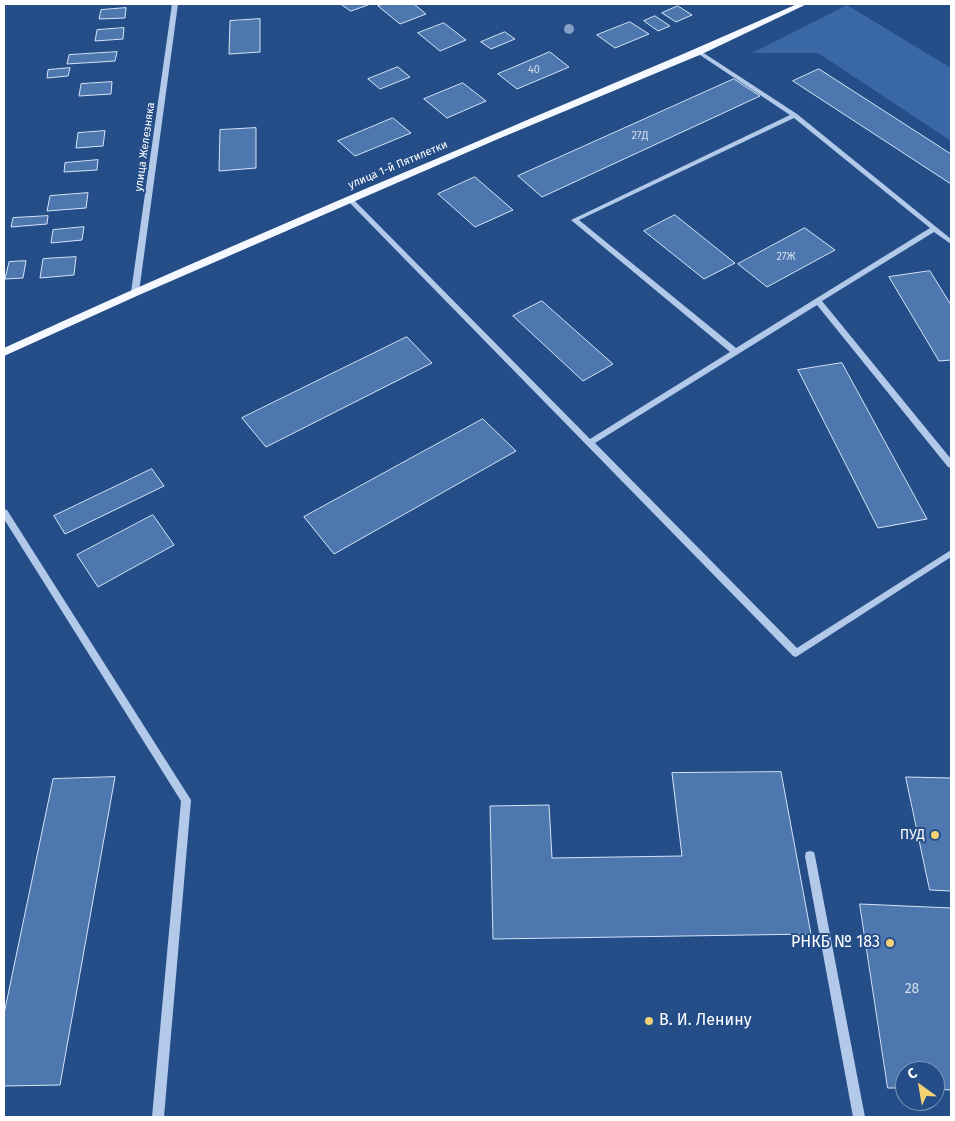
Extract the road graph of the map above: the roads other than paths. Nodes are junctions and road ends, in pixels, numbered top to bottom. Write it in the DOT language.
graph roads {
  1 [pos="175,4"];
  2 [pos="804,4"];
  3 [pos="699,52"];
  4 [pos="795,115"];
  5 [pos="350,200"];
  6 [pos="935,228"];
  7 [pos="951,242"];
  8 [pos="135,292"];
  9 [pos="818,300"];
  10 [pos="4,352"];
  11 [pos="735,352"];
  12 [pos="589,443"];
  13 [pos="951,465"];
  14 [pos="4,512"];
  15 [pos="951,553"];
  16 [pos="810,856"];
  17 [pos="158,1117"];
  18 [pos="859,1117"];
  1 -- 8 [label="lane, улица Железняка"];
  2 -- 3 [label="main road, улица 1-й Пятилетки"];
  3 -- 4 [label="lane"];
  3 -- 5 [label="main road, улица 1-й Пятилетки"];
  4 -- 6 [label="lane"];
  4 -- 11 [label="lane"];
  5 -- 8 [label="main road, улица 1-й Пятилетки"];
  5 -- 12 [label="lane"];
  6 -- 7 [label="lane"];
  6 -- 9 [label="lane"];
  8 -- 10 [label="main road, улица 1-й Пятилетки"];
  9 -- 11 [label="lane"];
  9 -- 13 [label="lane"];
  11 -- 12 [label="lane"];
  12 -- 15 [label="lane"];
  14 -- 17 [label="lane"];
  16 -- 18 [label="lane"];
}
